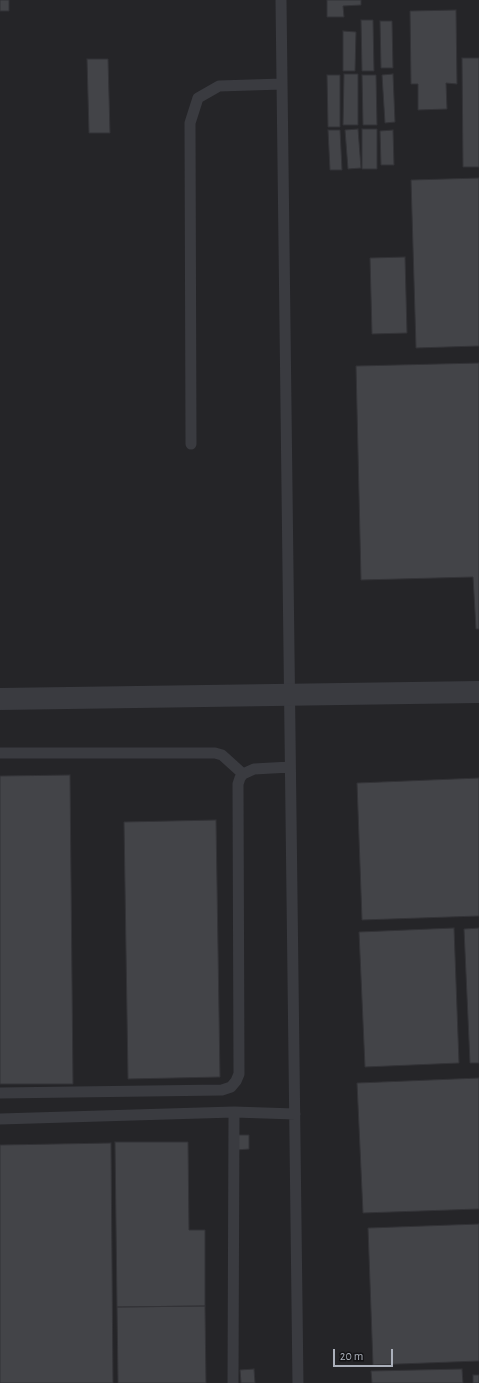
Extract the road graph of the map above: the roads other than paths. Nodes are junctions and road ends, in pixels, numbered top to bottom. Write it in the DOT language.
graph roads {
  1 [pos="281,0"];
  2 [pos="282,84"];
  3 [pos="191,444"];
  4 [pos="479,692"];
  5 [pos="290,696"];
  6 [pos="0,699"];
  7 [pos="0,753"];
  8 [pos="290,767"];
  9 [pos="243,774"];
  10 [pos="0,1093"];
  11 [pos="234,1112"];
  12 [pos="295,1114"];
  13 [pos="0,1119"];
  14 [pos="233,1383"];
  15 [pos="298,1383"];
  1 -- 2 [label="lane"];
  2 -- 3 [label="lane"];
  2 -- 5 [label="lane"];
  4 -- 5 [label="street"];
  5 -- 6 [label="street"];
  5 -- 8 [label="lane"];
  7 -- 9 [label="lane"];
  8 -- 9 [label="lane"];
  8 -- 12 [label="lane"];
  9 -- 10 [label="lane"];
  11 -- 12 [label="lane"];
  11 -- 13 [label="lane"];
  11 -- 14 [label="lane"];
  12 -- 15 [label="lane"];
}
